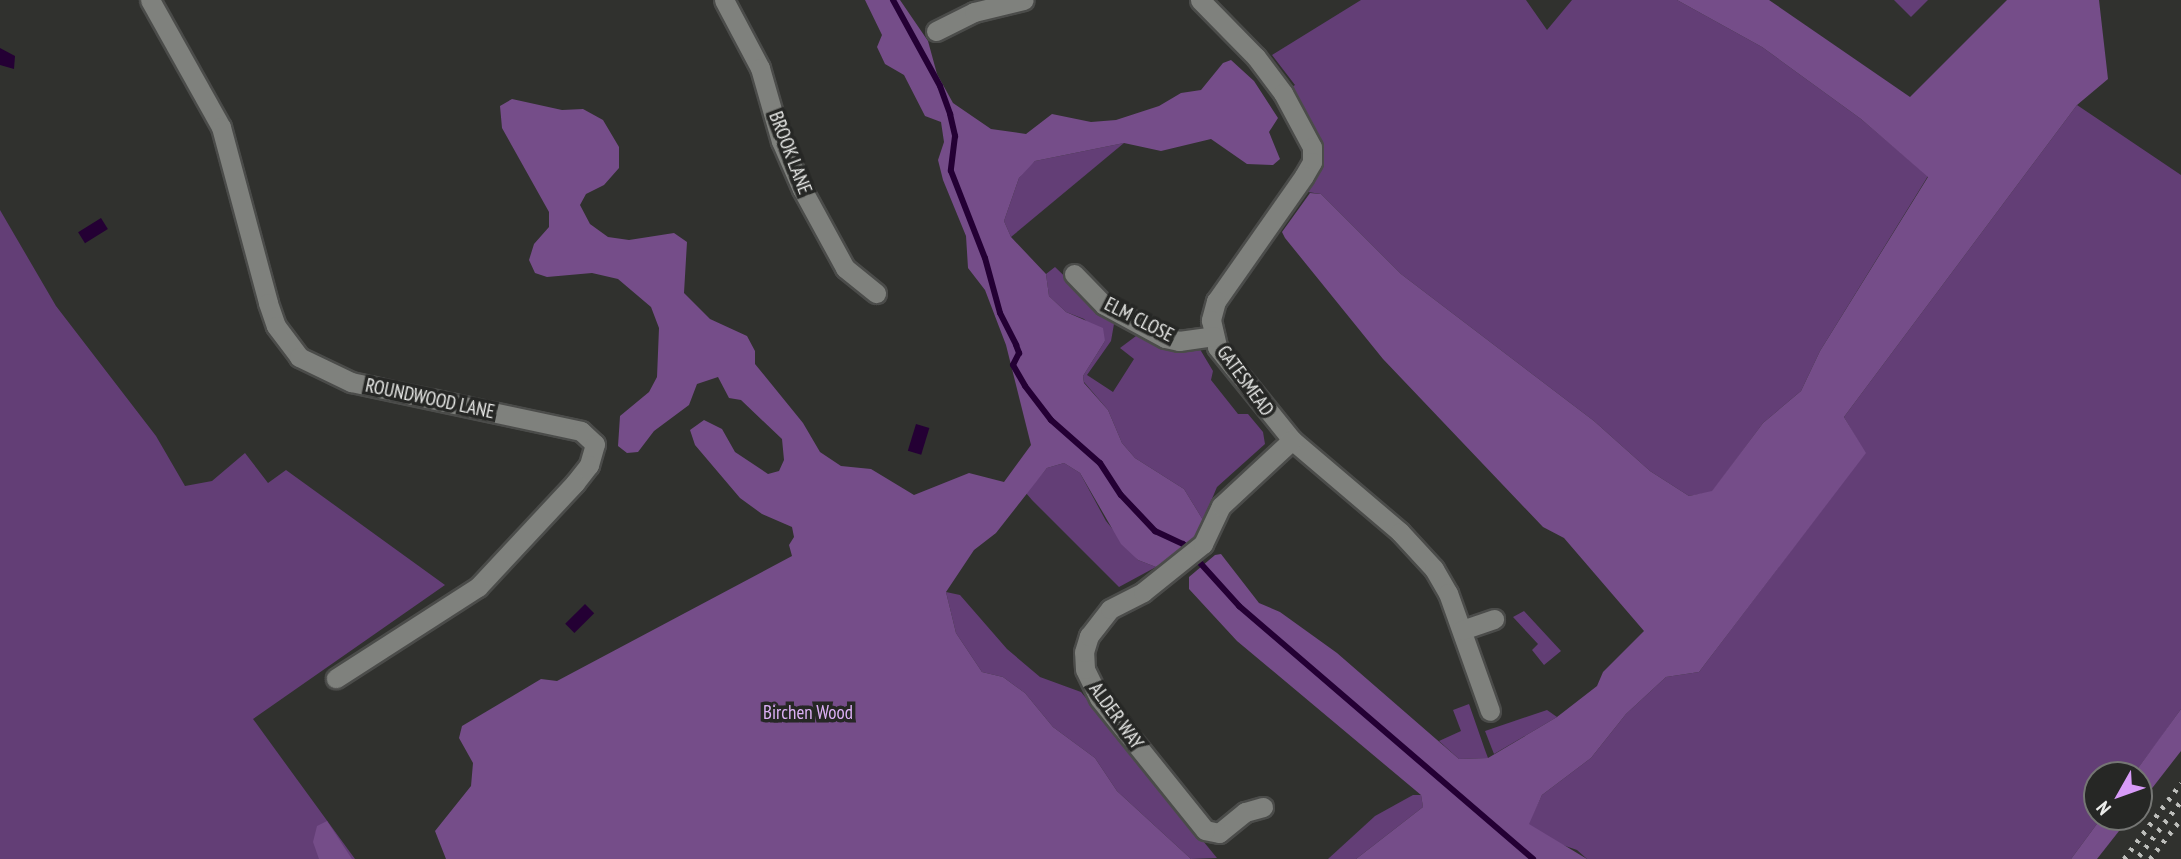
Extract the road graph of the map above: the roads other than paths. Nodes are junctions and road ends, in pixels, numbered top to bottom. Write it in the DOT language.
graph roads {
  1 [pos="150,0"];
  2 [pos="724,0"];
  3 [pos="1199,0"];
  4 [pos="1012,1"];
  5 [pos="936,31"];
  6 [pos="1074,274"];
  7 [pos="876,293"];
  8 [pos="1214,336"];
  9 [pos="1292,440"];
  10 [pos="1494,619"];
  11 [pos="1462,630"];
  12 [pos="336,678"];
  13 [pos="1490,711"];
  14 [pos="1263,807"];
  1 -- 12 [label="street, ROUNDWOOD LANE"];
  2 -- 7 [label="street, BROOK LANE"];
  3 -- 8 [label="street, GATESMEAD"];
  4 -- 5 [label="street"];
  6 -- 8 [label="street, ELM CLOSE"];
  8 -- 9 [label="street, GATESMEAD"];
  9 -- 11 [label="street, GATESMEAD"];
  9 -- 14 [label="street, ALDER WAY"];
  10 -- 11 [label="street"];
  11 -- 13 [label="street, GATESMEAD"];
}
